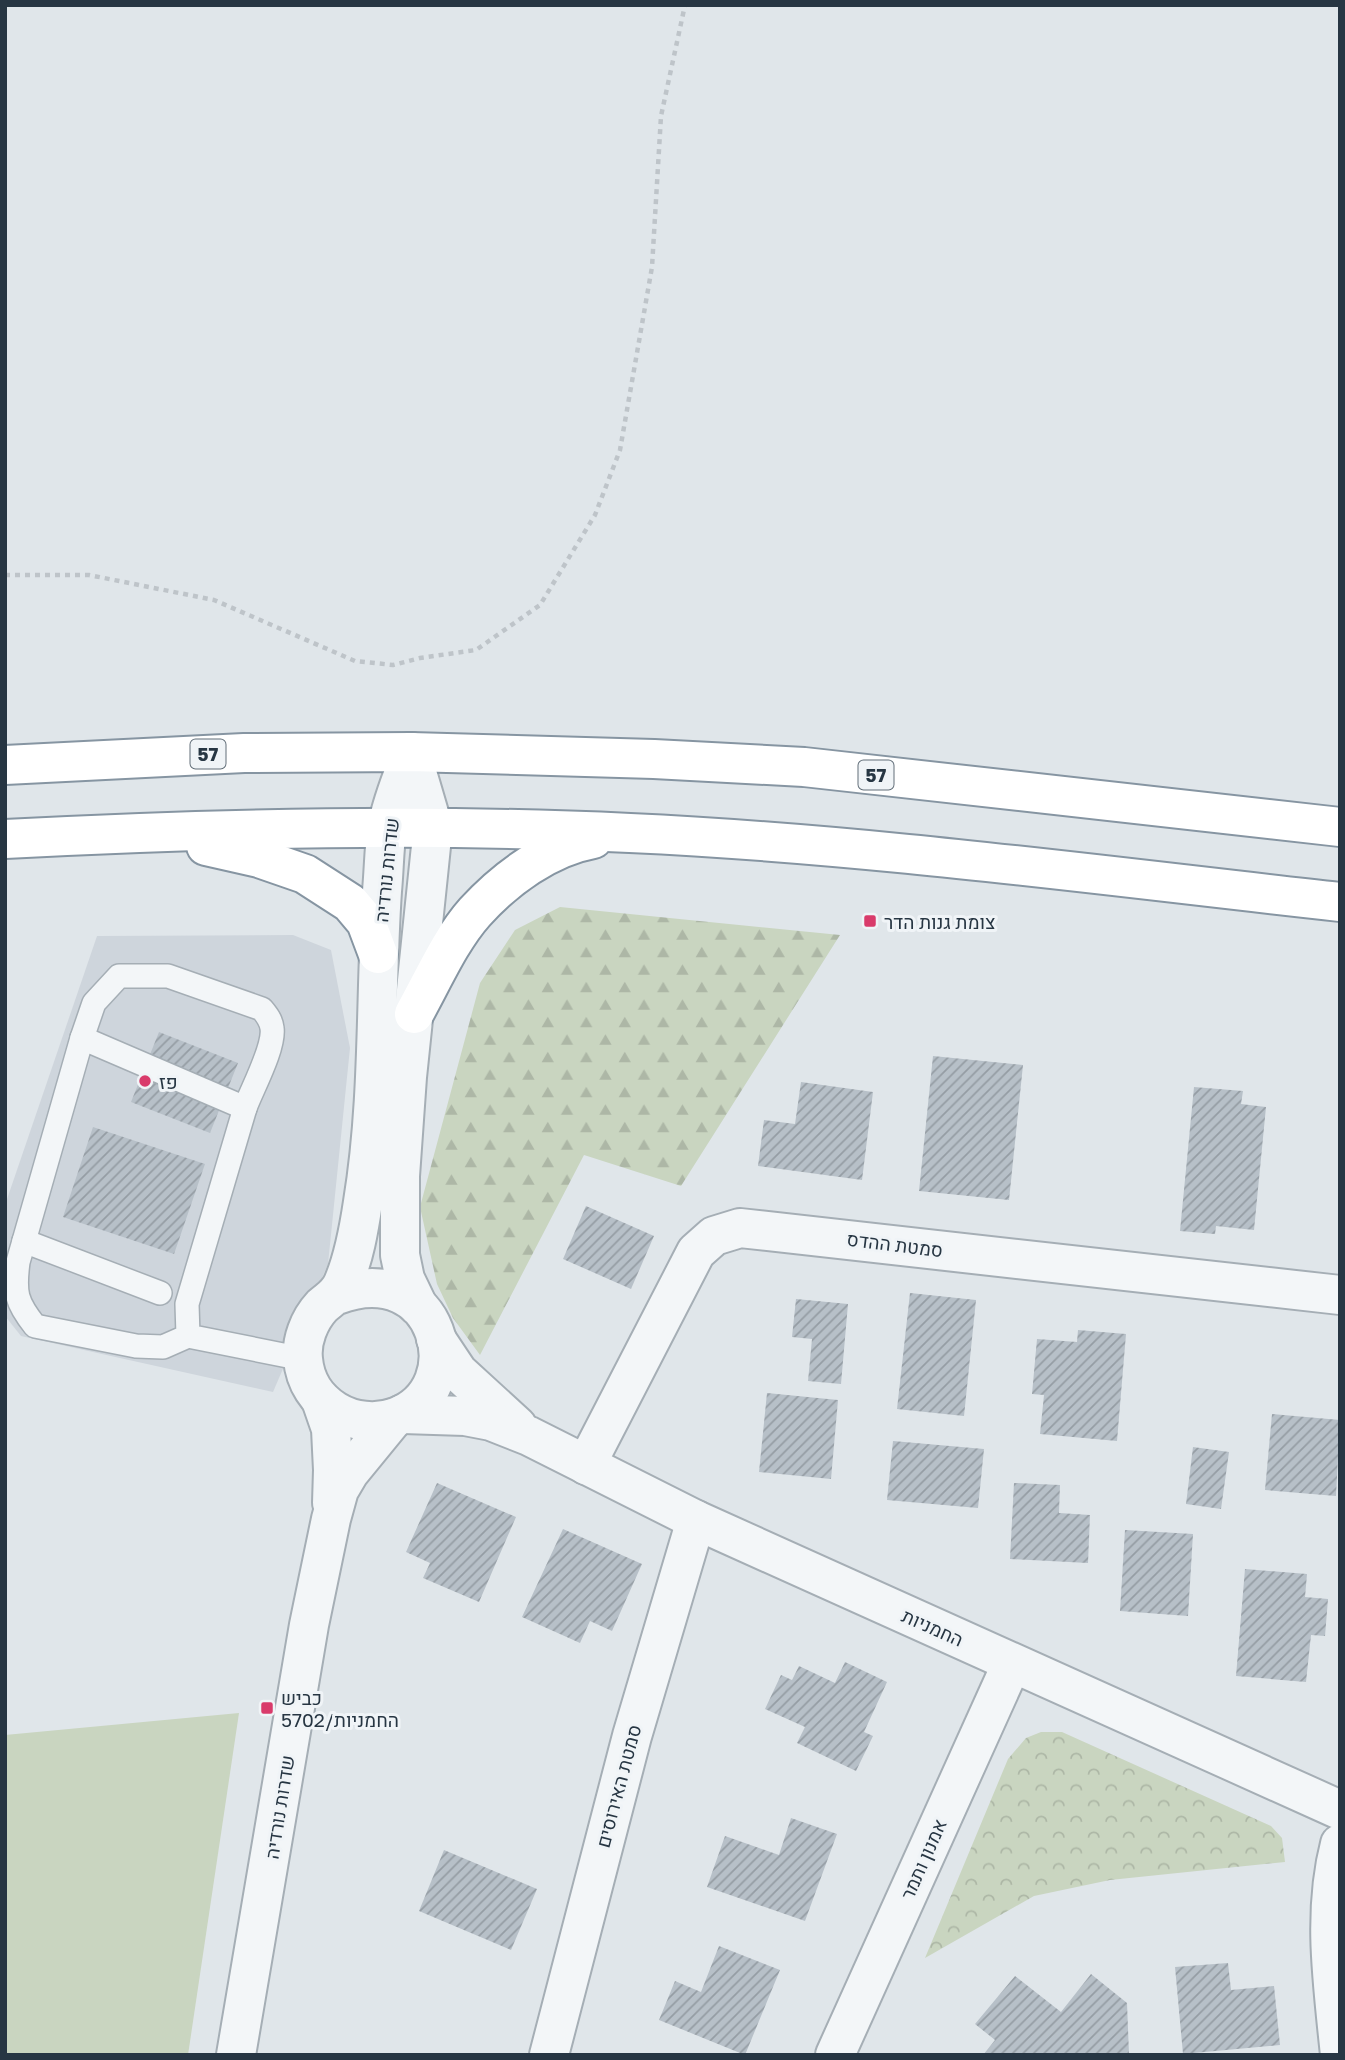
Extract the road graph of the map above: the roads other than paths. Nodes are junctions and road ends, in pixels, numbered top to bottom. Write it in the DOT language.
graph roads {
  1 [pos="411,752"];
  2 [pos="5,765"];
  3 [pos="387,826"];
  4 [pos="433,827"];
  5 [pos="1340,827"];
  6 [pos="149,833"];
  7 [pos="630,833"];
  8 [pos="5,839"];
  9 [pos="1340,902"];
  10 [pos="378,954"];
  11 [pos="414,1014"];
  12 [pos="82,1038"];
  13 [pos="245,1108"];
  14 [pos="24,1241"];
  15 [pos="160,1293"];
  16 [pos="337,1295"];
  17 [pos="1340,1295"];
  18 [pos="418,1306"];
  19 [pos="188,1336"];
  20 [pos="436,1339"];
  21 [pos="303,1359"];
  22 [pos="321,1399"];
  23 [pos="398,1416"];
  24 [pos="529,1436"];
  25 [pos="586,1465"];
  26 [pos="331,1519"];
  27 [pos="696,1520"];
  28 [pos="1012,1663"];
  29 [pos="1340,1810"];
  30 [pos="1340,1844"];
  31 [pos="236,2055"];
  32 [pos="549,2055"];
  33 [pos="835,2055"];
  34 [pos="1340,2055"];
  1 -- 2 [label="highway, 57"];
  1 -- 3 [label="street, שדרות נורדיה"];
  1 -- 4 [label="street, שדרות נורדיה"];
  1 -- 5 [label="highway, 57"];
  3 -- 4 [label="highway"];
  3 -- 6 [label="highway"];
  3 -- 10 [label="street, שדרות נורדיה"];
  4 -- 7 [label="highway"];
  4 -- 11 [label="street, שדרות נורדיה"];
  6 -- 8 [label="highway"];
  6 -- 10 [label="highway"];
  7 -- 9 [label="highway"];
  7 -- 11 [label="highway"];
  10 -- 16 [label="street, שדרות נורדיה"];
  11 -- 18 [label="street, שדרות נורדיה"];
  12 -- 13 [label="lane"];
  12 -- 13 [label="lane"];
  12 -- 14 [label="lane"];
  13 -- 19 [label="lane"];
  14 -- 15 [label="lane"];
  14 -- 19 [label="lane"];
  16 -- 18 [label="street"];
  16 -- 21 [label="street"];
  17 -- 25 [label="street, סמטת ההדס"];
  18 -- 20 [label="street"];
  19 -- 21 [label="lane"];
  20 -- 23 [label="street"];
  20 -- 24 [label="street, החמניות"];
  21 -- 22 [label="street"];
  22 -- 23 [label="street"];
  22 -- 26 [label="street, שדרות נורדיה"];
  23 -- 24 [label="street, החמניות"];
  23 -- 26 [label="street, שדרות נורדיה"];
  24 -- 25 [label="street, החמניות"];
  25 -- 27 [label="street, החמניות"];
  26 -- 31 [label="street, שדרות נורדיה"];
  27 -- 28 [label="street, החמניות"];
  27 -- 32 [label="street, סמטת האירוסים"];
  28 -- 29 [label="street, החמניות"];
  28 -- 33 [label="street, אמנון ותמר"];
  30 -- 34 [label="street"];
}
